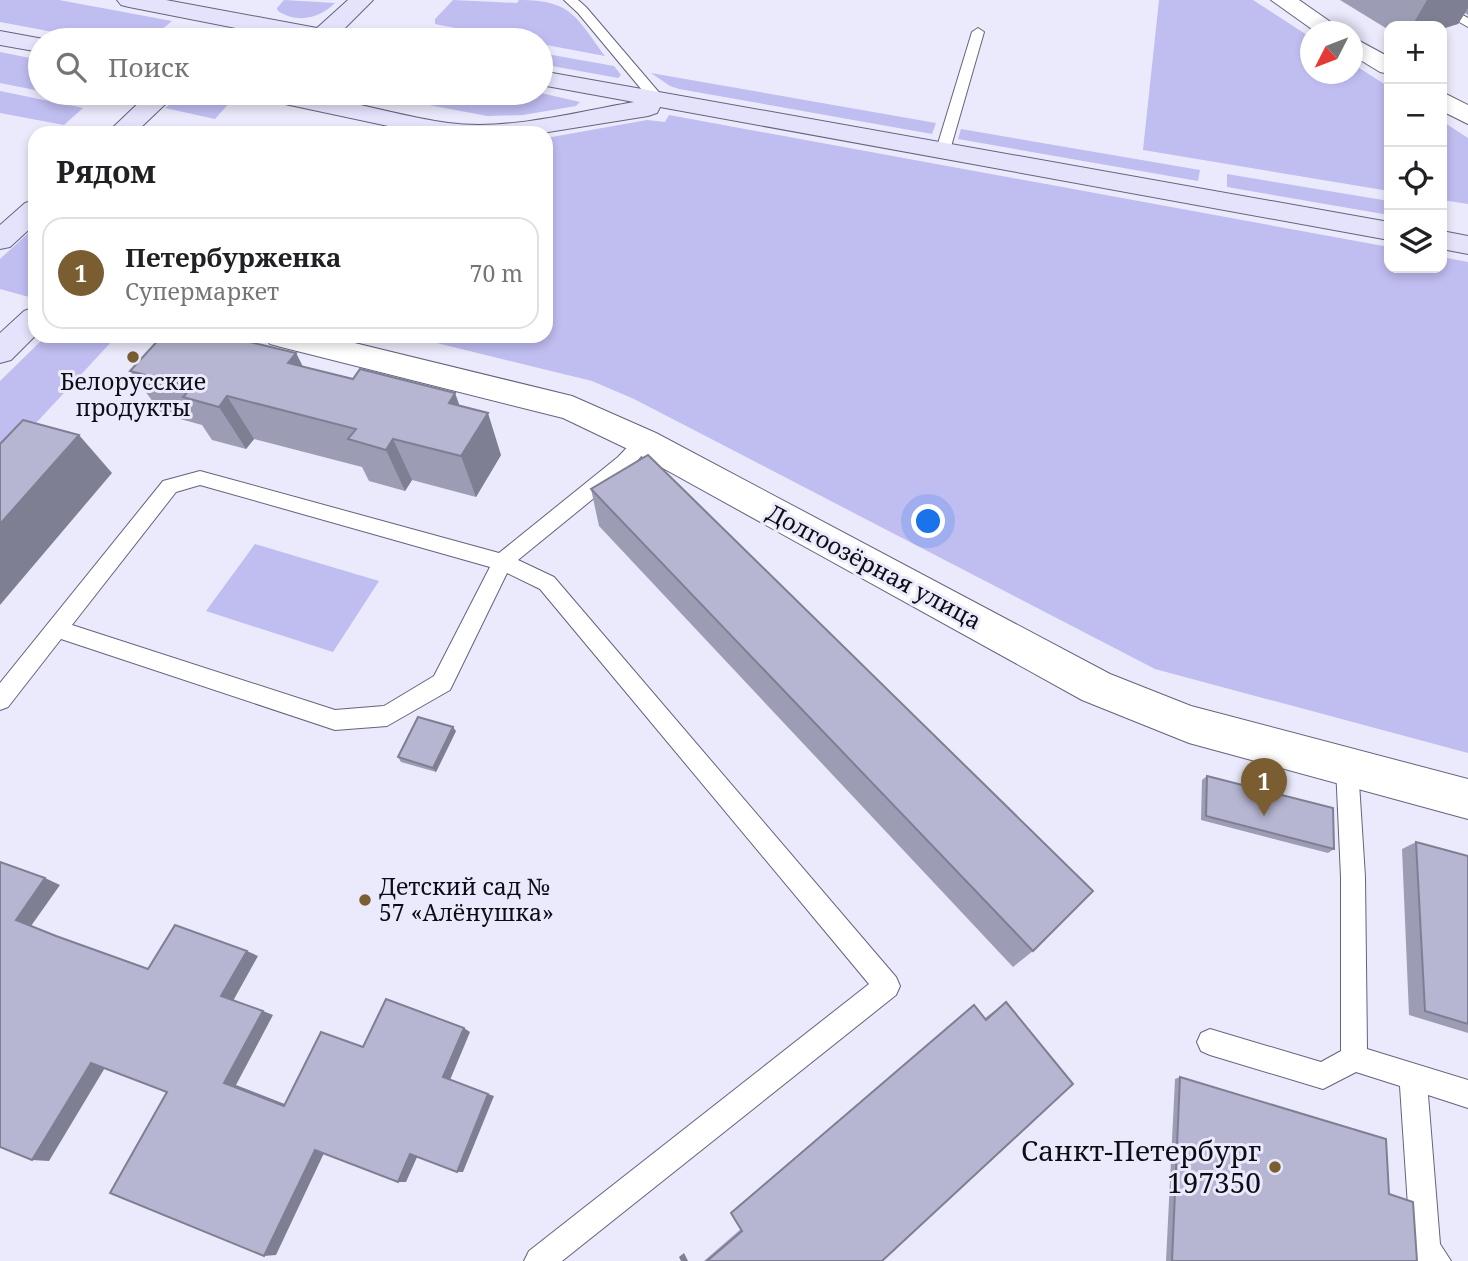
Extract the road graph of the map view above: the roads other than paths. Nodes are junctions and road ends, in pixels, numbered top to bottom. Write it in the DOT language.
graph roads {
  1 [pos="129,0"];
  2 [pos="267,0"];
  3 [pos="361,0"];
  4 [pos="570,0"];
  5 [pos="1283,0"];
  6 [pos="1427,0"];
  7 [pos="243,21"];
  8 [pos="1316,21"];
  9 [pos="1468,23"];
  10 [pos="235,28"];
  11 [pos="275,28"];
  12 [pos="335,28"];
  13 [pos="978,32"];
  14 [pos="0,38"];
  15 [pos="28,43"];
  16 [pos="1363,50"];
  17 [pos="1384,64"];
  18 [pos="553,80"];
  19 [pos="657,99"];
  20 [pos="1447,103"];
  21 [pos="685,104"];
  22 [pos="151,105"];
  23 [pos="327,105"];
  24 [pos="1468,116"];
  25 [pos="128,126"];
  26 [pos="425,126"];
  27 [pos="536,126"];
  28 [pos="943,150"];
  29 [pos="28,215"];
  30 [pos="1384,229"];
  31 [pos="0,240"];
  32 [pos="1447,241"];
  33 [pos="1468,245"];
  34 [pos="28,325"];
  35 [pos="309,343"];
  36 [pos="0,352"];
  37 [pos="644,442"];
  38 [pos="502,562"];
  39 [pos="56,629"];
  40 [pos="0,700"];
  41 [pos="1348,767"];
  42 [pos="1468,799"];
  43 [pos="1210,1042"];
  44 [pos="1354,1058"];
  45 [pos="1413,1076"];
  46 [pos="1468,1094"];
  47 [pos="539,1261"];
  48 [pos="1436,1261"];
  1 -- 7 [label="main road"];
  2 -- 7 [label="main road"];
  3 -- 12 [label="main road"];
  4 -- 19 [label="lane"];
  5 -- 8 [label="street"];
  6 -- 9 [label="lane"];
  7 -- 10 [label="main road"];
  7 -- 11 [label="main road"];
  13 -- 28 [label="lane"];
  14 -- 15 [label="main road"];
  16 -- 17 [label="street"];
  18 -- 19 [label="main road"];
  19 -- 21 [label="main road"];
  20 -- 24 [label="street"];
  21 -- 27 [label="main road"];
  21 -- 28 [label="main road"];
  22 -- 25 [label="main road"];
  23 -- 26 [label="main road"];
  28 -- 30 [label="main road"];
  29 -- 31 [label="main road"];
  32 -- 33 [label="main road"];
  34 -- 36 [label="main road"];
  35 -- 37 [label="street, Долгоозёрная улица"];
  37 -- 38 [label="lane"];
  37 -- 41 [label="street, Долгоозёрная улица"];
  38 -- 39 [label="lane"];
  38 -- 39 [label="lane"];
  38 -- 47 [label="lane"];
  39 -- 40 [label="lane"];
  41 -- 42 [label="street, Долгоозёрная улица"];
  41 -- 44 [label="lane"];
  43 -- 44 [label="lane"];
  44 -- 45 [label="lane"];
  45 -- 46 [label="lane"];
  45 -- 48 [label="lane"];
}
